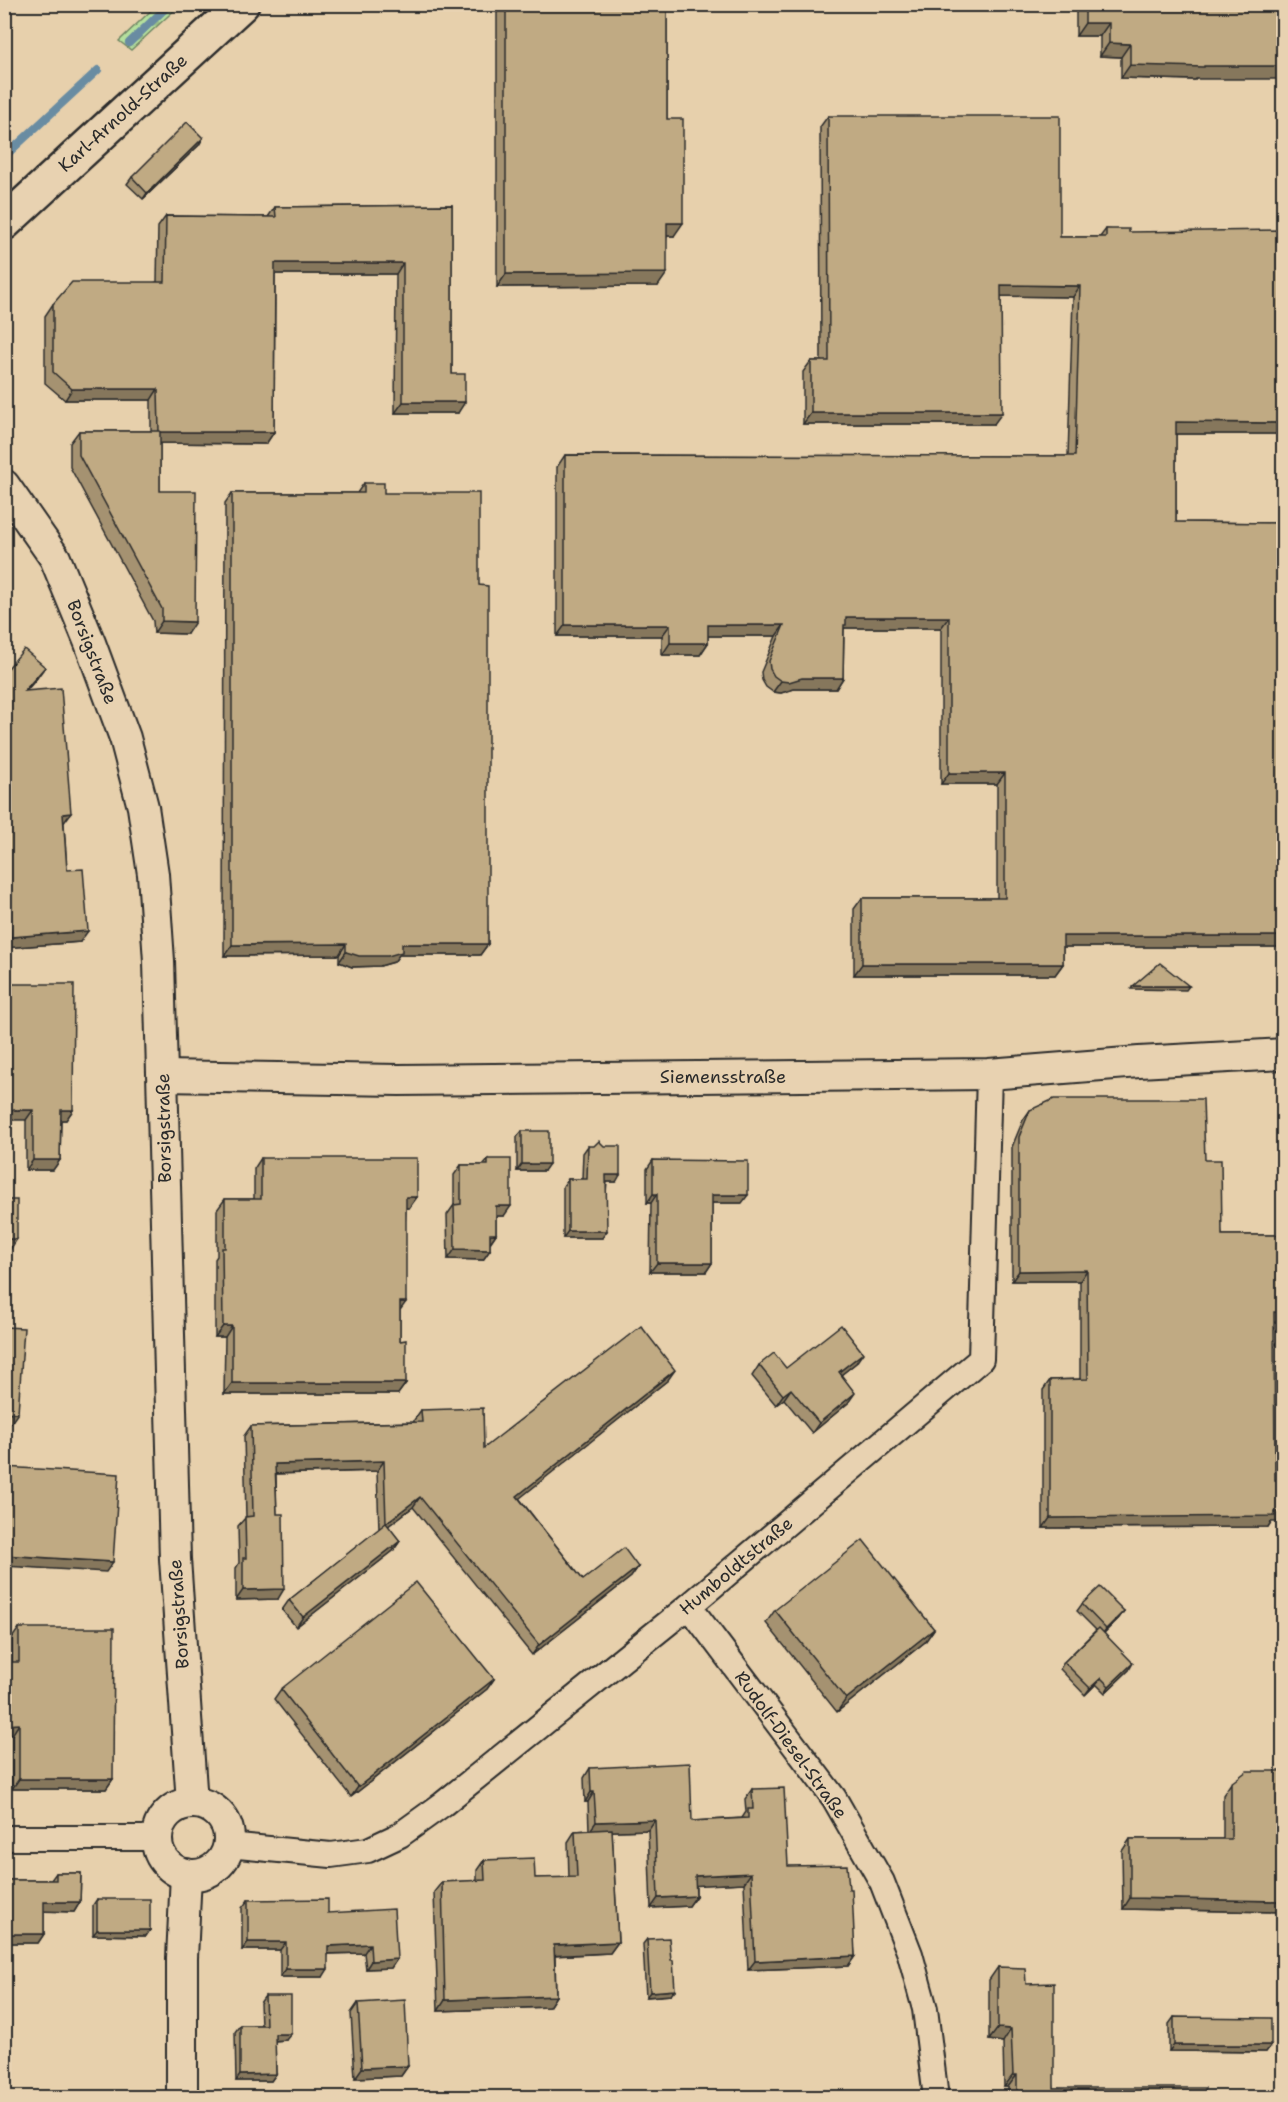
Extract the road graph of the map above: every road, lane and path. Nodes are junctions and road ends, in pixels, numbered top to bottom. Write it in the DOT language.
graph roads {
  1 [pos="242,4"];
  2 [pos="4,223"];
  3 [pos="4,485"];
  4 [pos="1284,1054"];
  5 [pos="989,1074"];
  6 [pos="163,1076"];
  7 [pos="689,1606"];
  8 [pos="192,1803"];
  9 [pos="4,1838"];
  10 [pos="157,1838"];
  11 [pos="228,1845"];
  12 [pos="186,1875"];
  13 [pos="182,2097"];
  14 [pos="936,2097"];
  1 -- 2 [label="main road, Karl-Arnold-Straße"];
  3 -- 6 [label="street, Borsigstraße"];
  4 -- 5 [label="street, Siemensstraße"];
  5 -- 6 [label="street, Siemensstraße"];
  5 -- 7 [label="street, Humboldtstraße"];
  6 -- 8 [label="street, Borsigstraße"];
  7 -- 11 [label="street, Humboldtstraße"];
  7 -- 14 [label="street, Rudolf-Diesel-Straße"];
  8 -- 10 [label="street"];
  8 -- 11 [label="street"];
  9 -- 10 [label="street"];
  10 -- 12 [label="street"];
  11 -- 12 [label="street"];
  12 -- 13 [label="street"];
}
